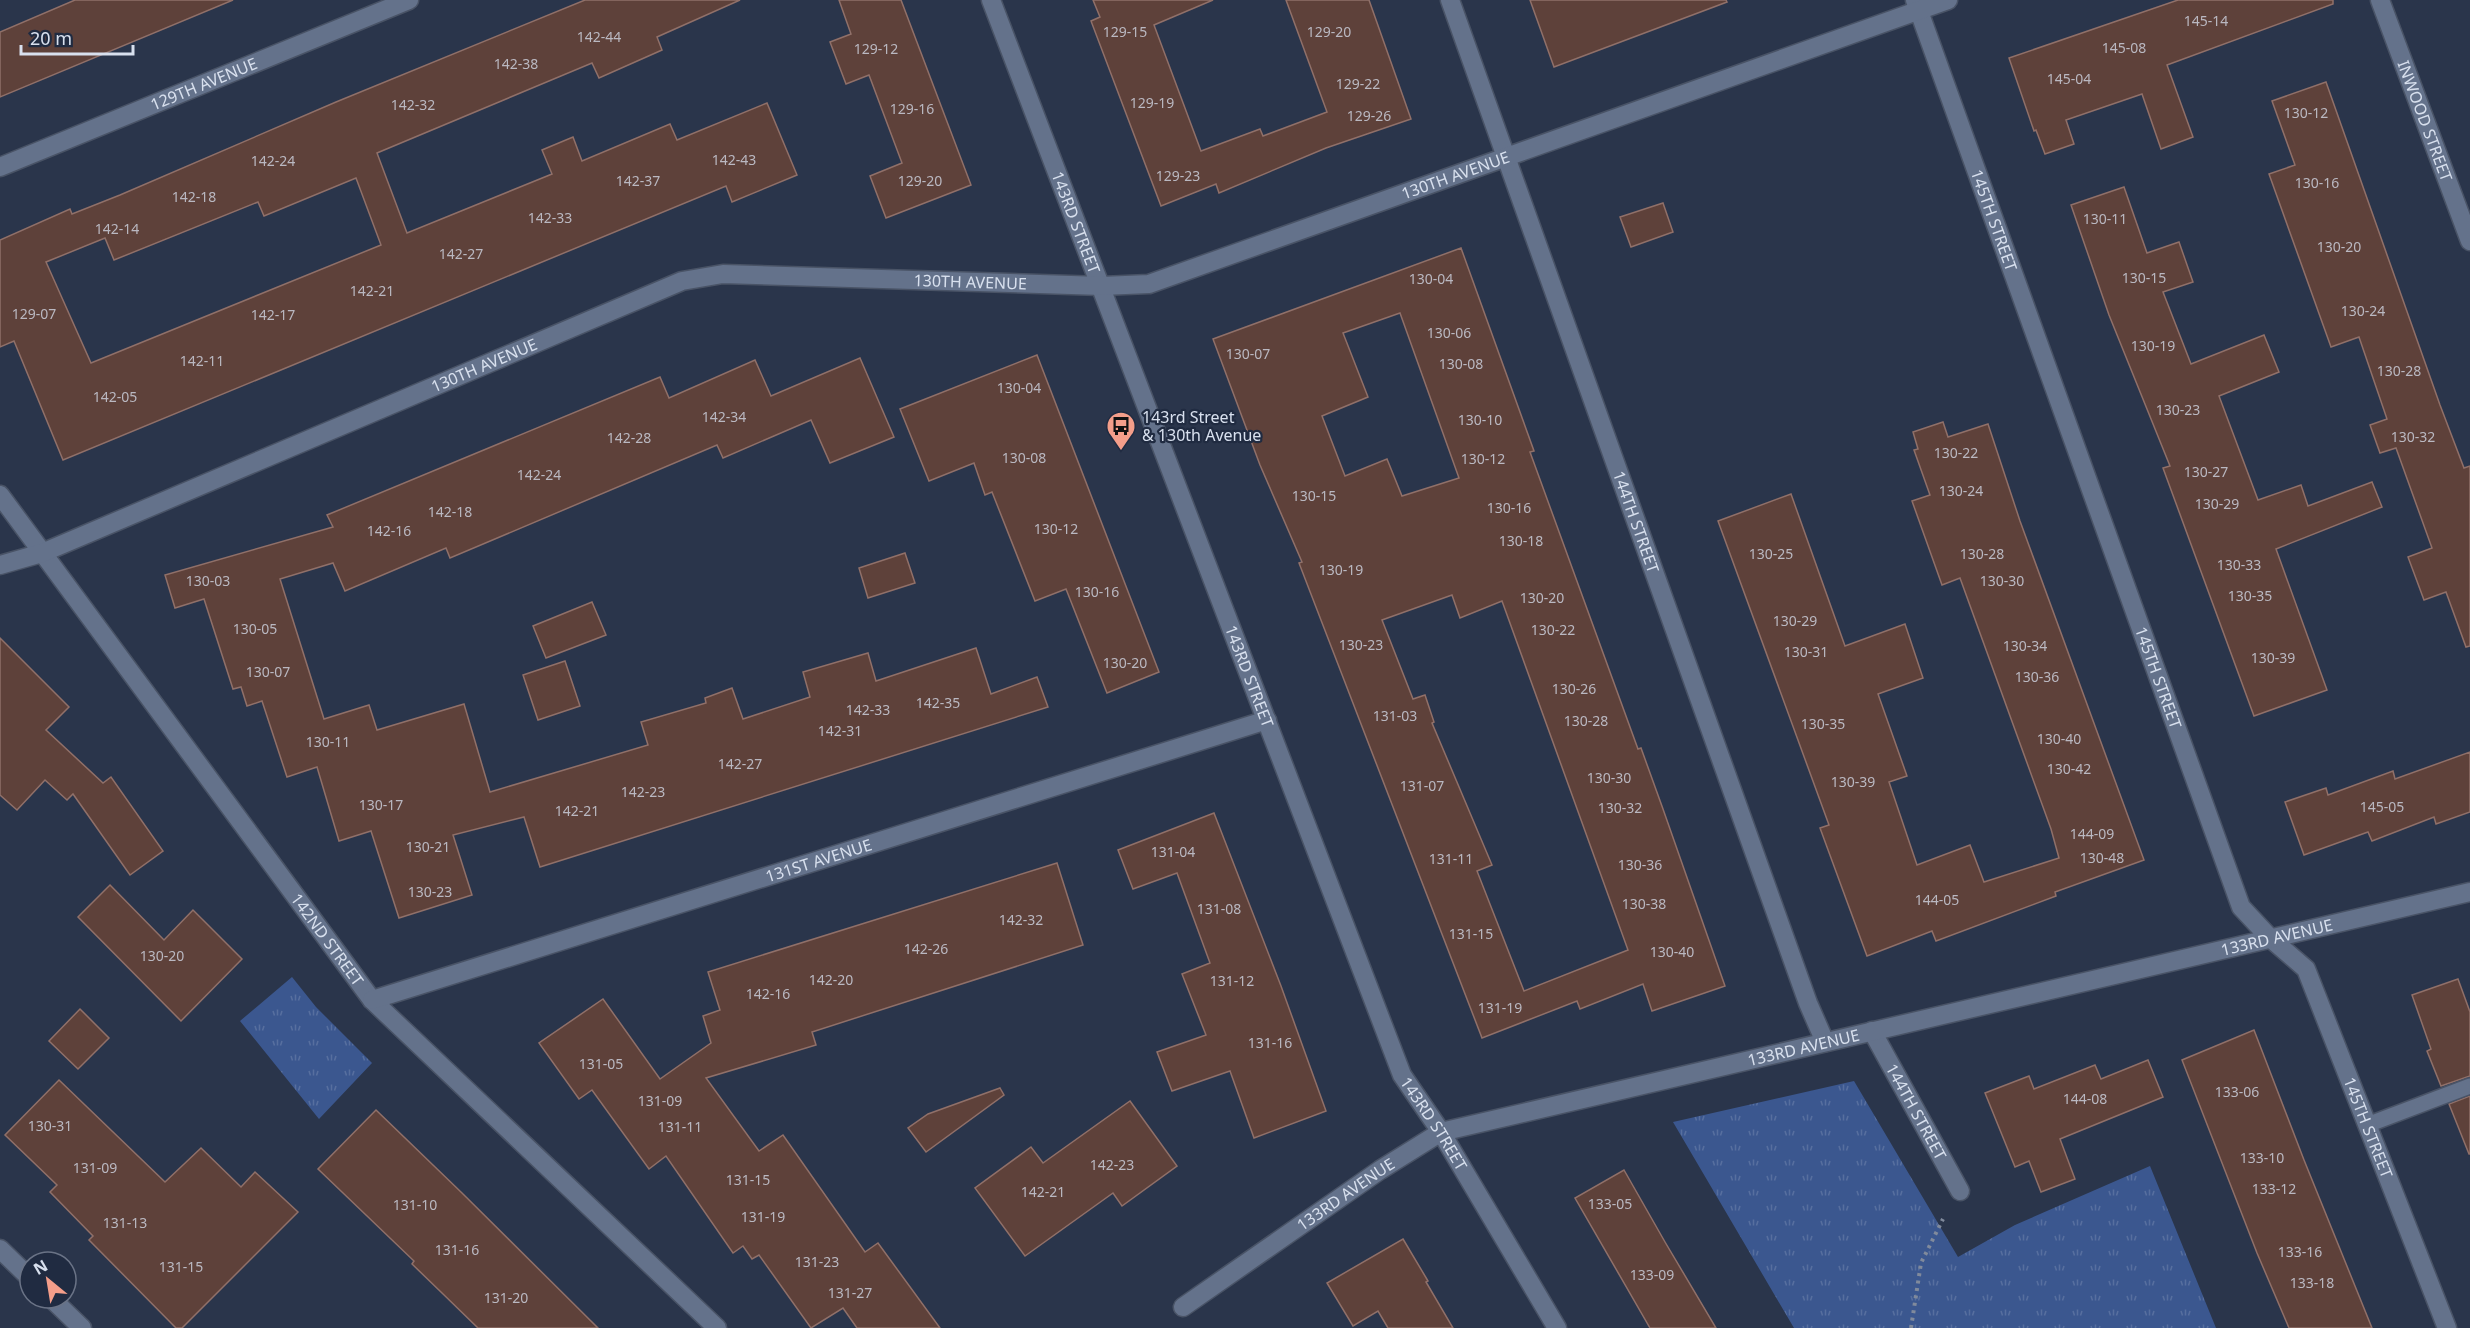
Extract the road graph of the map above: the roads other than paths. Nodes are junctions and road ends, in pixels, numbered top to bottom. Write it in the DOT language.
graph roads {
  1 [pos="409,0"];
  2 [pos="990,0"];
  3 [pos="1450,0"];
  4 [pos="1948,0"];
  5 [pos="2380,0"];
  6 [pos="1917,5"];
  7 [pos="1507,158"];
  8 [pos="0,167"];
  9 [pos="2470,242"];
  10 [pos="1102,286"];
  11 [pos="0,495"];
  12 [pos="42,553"];
  13 [pos="0,566"];
  14 [pos="1267,720"];
  15 [pos="2470,892"];
  16 [pos="2269,937"];
  17 [pos="372,1000"];
  18 [pos="1872,1031"];
  19 [pos="1825,1042"];
  20 [pos="2470,1086"];
  21 [pos="2367,1125"];
  22 [pos="1441,1132"];
  23 [pos="1960,1191"];
  24 [pos="0,1249"];
  25 [pos="18,1266"];
  26 [pos="1183,1307"];
  27 [pos="63,1310"];
  28 [pos="82,1328"];
  29 [pos="717,1328"];
  30 [pos="1557,1328"];
  31 [pos="2447,1328"];
  1 -- 8 [label="street, 129TH AVENUE"];
  2 -- 10 [label="street, 143RD STREET"];
  3 -- 7 [label="street, 144TH STREET"];
  4 -- 6 [label="street, 130TH AVENUE"];
  5 -- 9 [label="street, INWOOD STREET"];
  6 -- 7 [label="street, 130TH AVENUE"];
  6 -- 16 [label="street, 145TH STREET"];
  7 -- 10 [label="street, 130TH AVENUE"];
  7 -- 19 [label="street, 144TH STREET"];
  10 -- 12 [label="street, 130TH AVENUE"];
  10 -- 14 [label="street, 143RD STREET"];
  11 -- 12 [label="street, 142ND STREET"];
  12 -- 13 [label="street, 130TH AVENUE"];
  12 -- 17 [label="street, 142ND STREET"];
  14 -- 17 [label="street, 131ST AVENUE"];
  14 -- 22 [label="street, 143RD STREET"];
  15 -- 16 [label="street, 133RD AVENUE"];
  16 -- 18 [label="street, 133RD AVENUE"];
  16 -- 21 [label="street, 145TH STREET"];
  17 -- 29 [label="street, 142ND STREET"];
  18 -- 19 [label="street, 133RD AVENUE"];
  18 -- 23 [label="street, 144TH STREET"];
  19 -- 22 [label="street, 133RD AVENUE"];
  20 -- 21 [label="lane"];
  21 -- 31 [label="street, 145TH STREET"];
  22 -- 26 [label="street, 133RD AVENUE"];
  22 -- 30 [label="street, 143RD STREET"];
  24 -- 25 [label="street"];
  27 -- 28 [label="street"];
}
